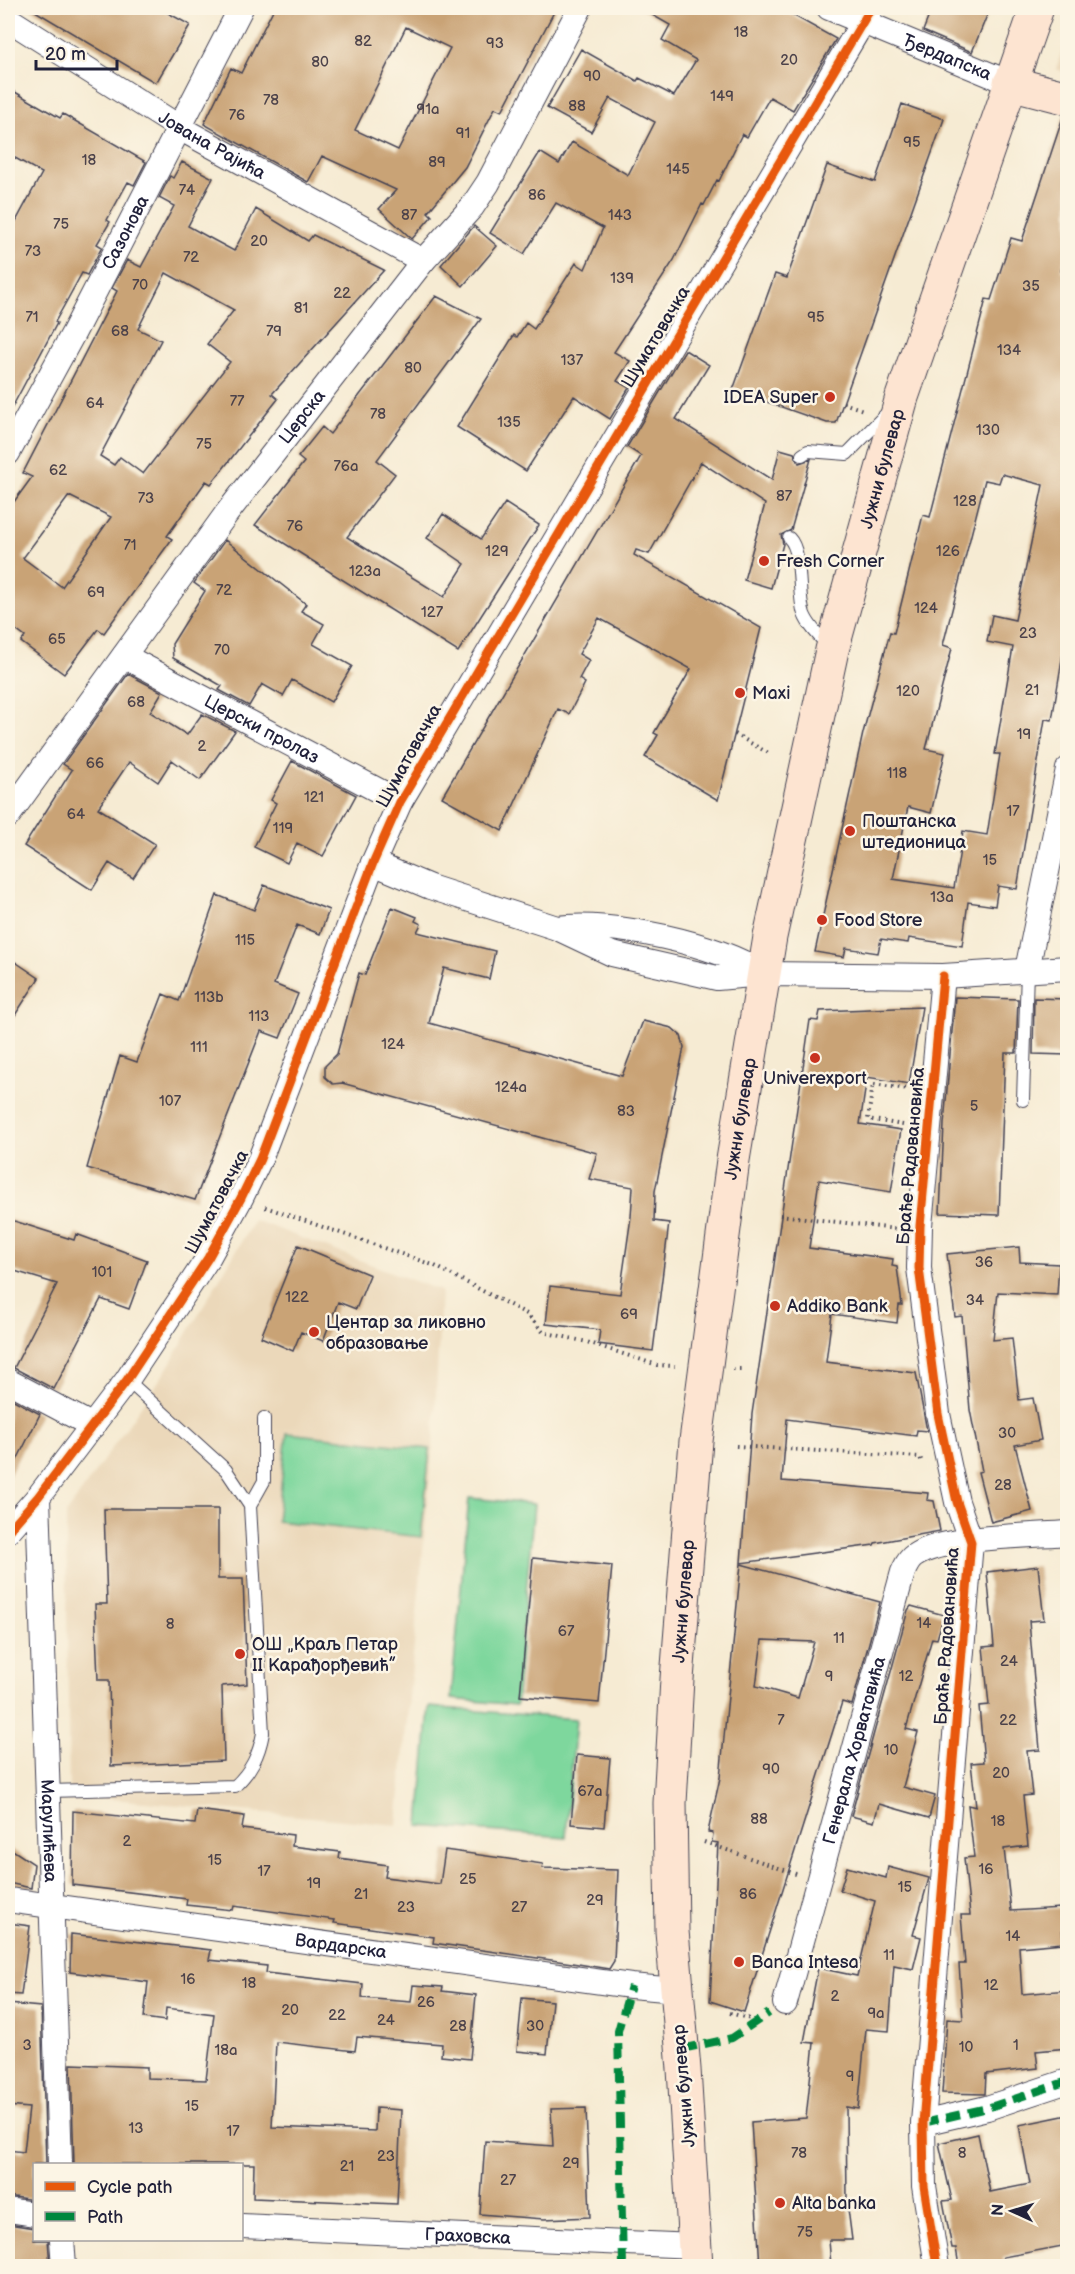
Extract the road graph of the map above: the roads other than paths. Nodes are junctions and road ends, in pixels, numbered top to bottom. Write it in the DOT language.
graph roads {
  1 [pos="241,8"];
  2 [pos="580,8"];
  3 [pos="830,8"];
  4 [pos="1037,8"];
  5 [pos="866,15"];
  6 [pos="8,19"];
  7 [pos="1010,83"];
  8 [pos="1068,98"];
  9 [pos="179,128"];
  10 [pos="423,261"];
  11 [pos="902,397"];
  12 [pos="8,453"];
  13 [pos="802,455"];
  14 [pos="789,538"];
  15 [pos="832,650"];
  16 [pos="124,656"];
  17 [pos="1068,769"];
  18 [pos="400,802"];
  19 [pos="8,816"];
  20 [pos="373,863"];
  21 [pos="1068,968"];
  22 [pos="1027,970"];
  23 [pos="763,974"];
  24 [pos="943,976"];
  25 [pos="1023,1100"];
  26 [pos="127,1380"];
  27 [pos="8,1381"];
  28 [pos="264,1418"];
  29 [pos="93,1426"];
  30 [pos="38,1497"];
  31 [pos="250,1506"];
  32 [pos="8,1532"];
  33 [pos="1068,1533"];
  34 [pos="971,1542"];
  35 [pos="49,1791"];
  36 [pos="8,1900"];
  37 [pos="52,1907"];
  38 [pos="676,1990"];
  39 [pos="785,2003"];
  40 [pos="1068,2081"];
  41 [pos="923,2123"];
  42 [pos="60,2163"];
  43 [pos="8,2210"];
  44 [pos="33,2214"];
  45 [pos="243,2226"];
  46 [pos="62,2241"];
  47 [pos="695,2256"];
  48 [pos="64,2266"];
  49 [pos="937,2266"];
  1 -- 9 [label="street, Сазонова"];
  2 -- 10 [label="street, Церска"];
  3 -- 5 [label="street, Ђердапска"];
  4 -- 7 [label="main road, Јужни булевар"];
  5 -- 7 [label="street, Ђердапска"];
  5 -- 18 [label="street, Шуматовачка"];
  6 -- 9 [label="street, Јована Рајића"];
  7 -- 8 [label="main road, Ђердапска"];
  7 -- 11 [label="main road, Јужни булевар"];
  9 -- 10 [label="street, Јована Рајића"];
  9 -- 12 [label="street, Сазонова"];
  10 -- 16 [label="street, Церска"];
  11 -- 13 [label="lane"];
  11 -- 15 [label="main road, Јужни булевар"];
  14 -- 15 [label="lane"];
  15 -- 23 [label="main road, Јужни булевар"];
  16 -- 18 [label="street, Церски пролаз"];
  16 -- 19 [label="street, Церска"];
  17 -- 22 [label="street"];
  18 -- 20 [label="street, Шуматовачка"];
  20 -- 23 [label="street"];
  20 -- 26 [label="street, Шуматовачка"];
  21 -- 22 [label="street"];
  22 -- 24 [label="street"];
  22 -- 25 [label="lane"];
  23 -- 24 [label="street"];
  23 -- 38 [label="main road, Јужни булевар"];
  24 -- 34 [label="street, Браће Радовановића"];
  26 -- 29 [label="street, Шуматовачка"];
  26 -- 31 [label="lane"];
  27 -- 29 [label="street"];
  28 -- 31 [label="lane"];
  29 -- 30 [label="street, Шуматовачка"];
  30 -- 32 [label="street, Шуматовачка"];
  30 -- 35 [label="street, Марулићева"];
  31 -- 35 [label="lane"];
  33 -- 34 [label="street, Генерала Хорватовића"];
  34 -- 39 [label="street, Генерала Хорватовића"];
  34 -- 41 [label="street, Браће Радовановића"];
  35 -- 37 [label="street, Марулићева"];
  36 -- 37 [label="street, Вардарска"];
  37 -- 38 [label="street, Вардарска"];
  37 -- 42 [label="street, Марулићева"];
  38 -- 47 [label="main road, Јужни булевар"];
  40 -- 41 [label="street"];
  41 -- 49 [label="street, Браће Радовановића"];
  43 -- 44 [label="street"];
  45 -- 47 [label="street, Граховска"];
  46 -- 48 [label="street"];
}
